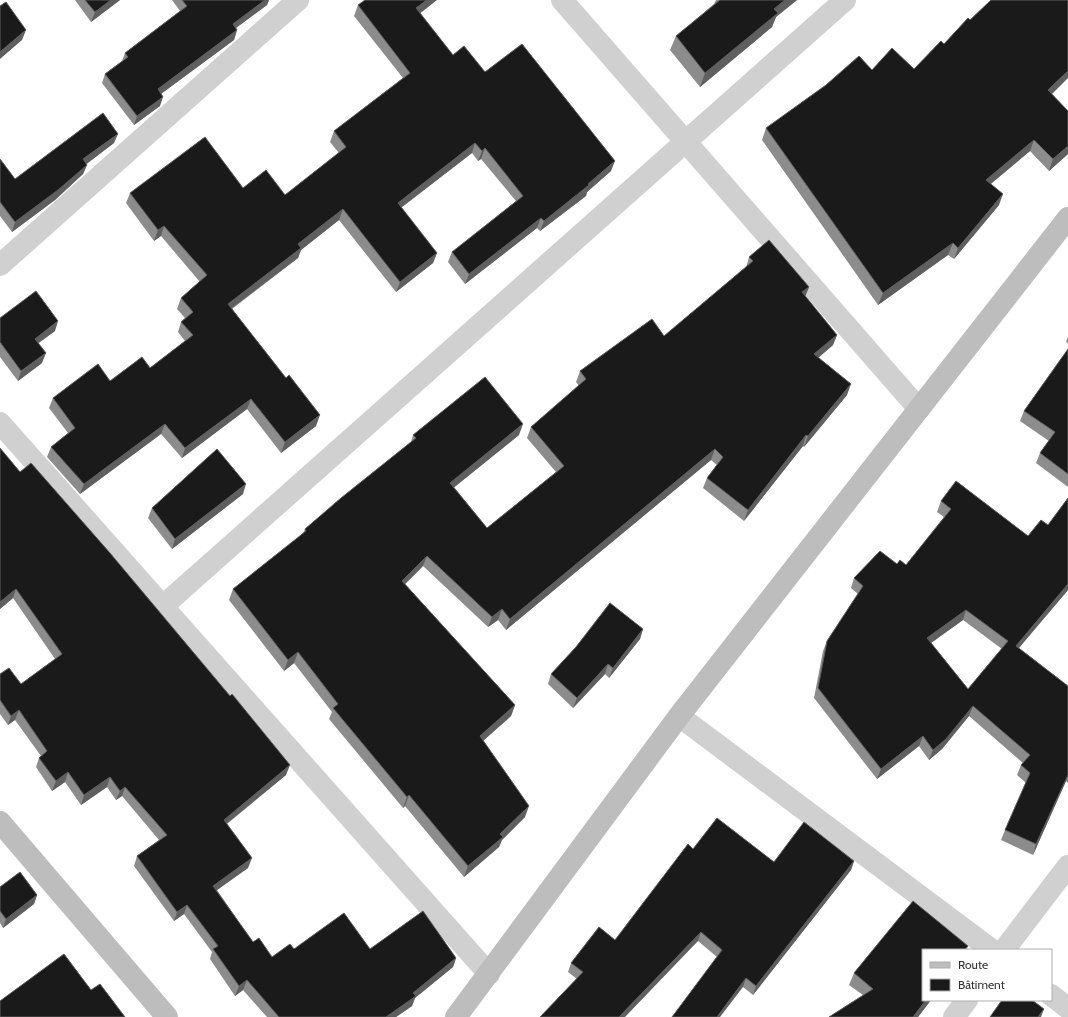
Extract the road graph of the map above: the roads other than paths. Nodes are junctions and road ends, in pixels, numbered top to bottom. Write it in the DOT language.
graph roads {
  1 [pos="298,0"];
  2 [pos="562,0"];
  3 [pos="845,0"];
  4 [pos="686,142"];
  5 [pos="1068,218"];
  6 [pos="0,265"];
  7 [pos="918,409"];
  8 [pos="0,423"];
  9 [pos="164,606"];
  10 [pos="679,716"];
  11 [pos="0,822"];
  12 [pos="1068,866"];
  13 [pos="991,949"];
  14 [pos="1005,949"];
  15 [pos="489,974"];
  16 [pos="1052,996"];
  17 [pos="966,1001"];
  18 [pos="1068,1008"];
  19 [pos="167,1017"];
  20 [pos="456,1017"];
  21 [pos="954,1017"];
  1 -- 6 [label="street"];
  2 -- 4 [label="street"];
  3 -- 4 [label="street"];
  4 -- 7 [label="street"];
  4 -- 9 [label="street"];
  5 -- 7 [label="street"];
  7 -- 10 [label="street"];
  8 -- 9 [label="street"];
  9 -- 15 [label="street"];
  10 -- 13 [label="street"];
  10 -- 15 [label="street"];
  11 -- 19 [label="street"];
  12 -- 14 [label="street"];
  15 -- 20 [label="street"];
  16 -- 18 [label="street"];
  17 -- 21 [label="street"];
}
